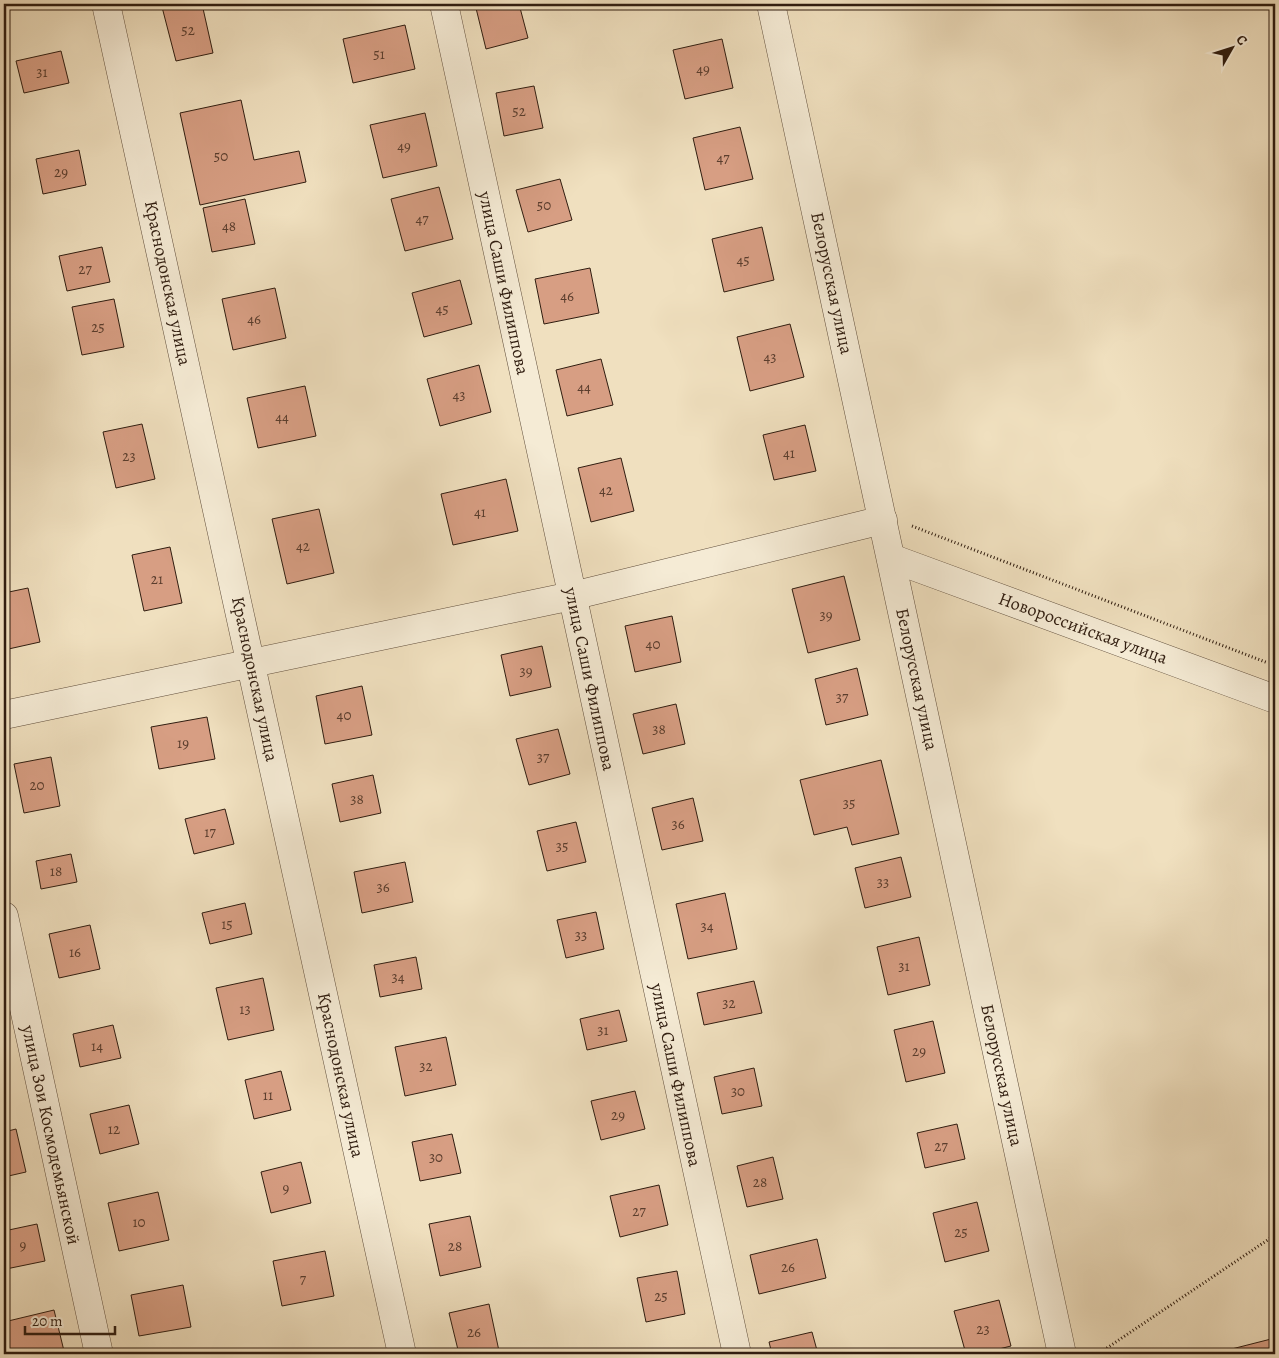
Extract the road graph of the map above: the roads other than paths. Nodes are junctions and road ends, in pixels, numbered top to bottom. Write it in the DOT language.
graph roads {
  1 [pos="106,4"];
  2 [pos="444,4"];
  3 [pos="771,4"];
  4 [pos="882,517"];
  5 [pos="892,558"];
  6 [pos="572,596"];
  7 [pos="251,663"];
  8 [pos="1275,699"];
  9 [pos="4,715"];
  10 [pos="4,916"];
  11 [pos="99,1354"];
  12 [pos="402,1354"];
  13 [pos="737,1354"];
  14 [pos="1062,1354"];
  1 -- 7 [label="street, Краснодонская улица"];
  2 -- 6 [label="street, улица Саши Филиппова"];
  3 -- 4 [label="street, Белорусская улица"];
  4 -- 5 [label="street, Белорусская улица"];
  4 -- 6 [label="street"];
  5 -- 8 [label="street, Новороссийская улица"];
  5 -- 14 [label="street, Белорусская улица"];
  6 -- 7 [label="street"];
  6 -- 13 [label="street, улица Саши Филиппова"];
  7 -- 9 [label="street"];
  7 -- 12 [label="street, Краснодонская улица"];
  10 -- 11 [label="street, улица Зои Космодемьянской"];
}
